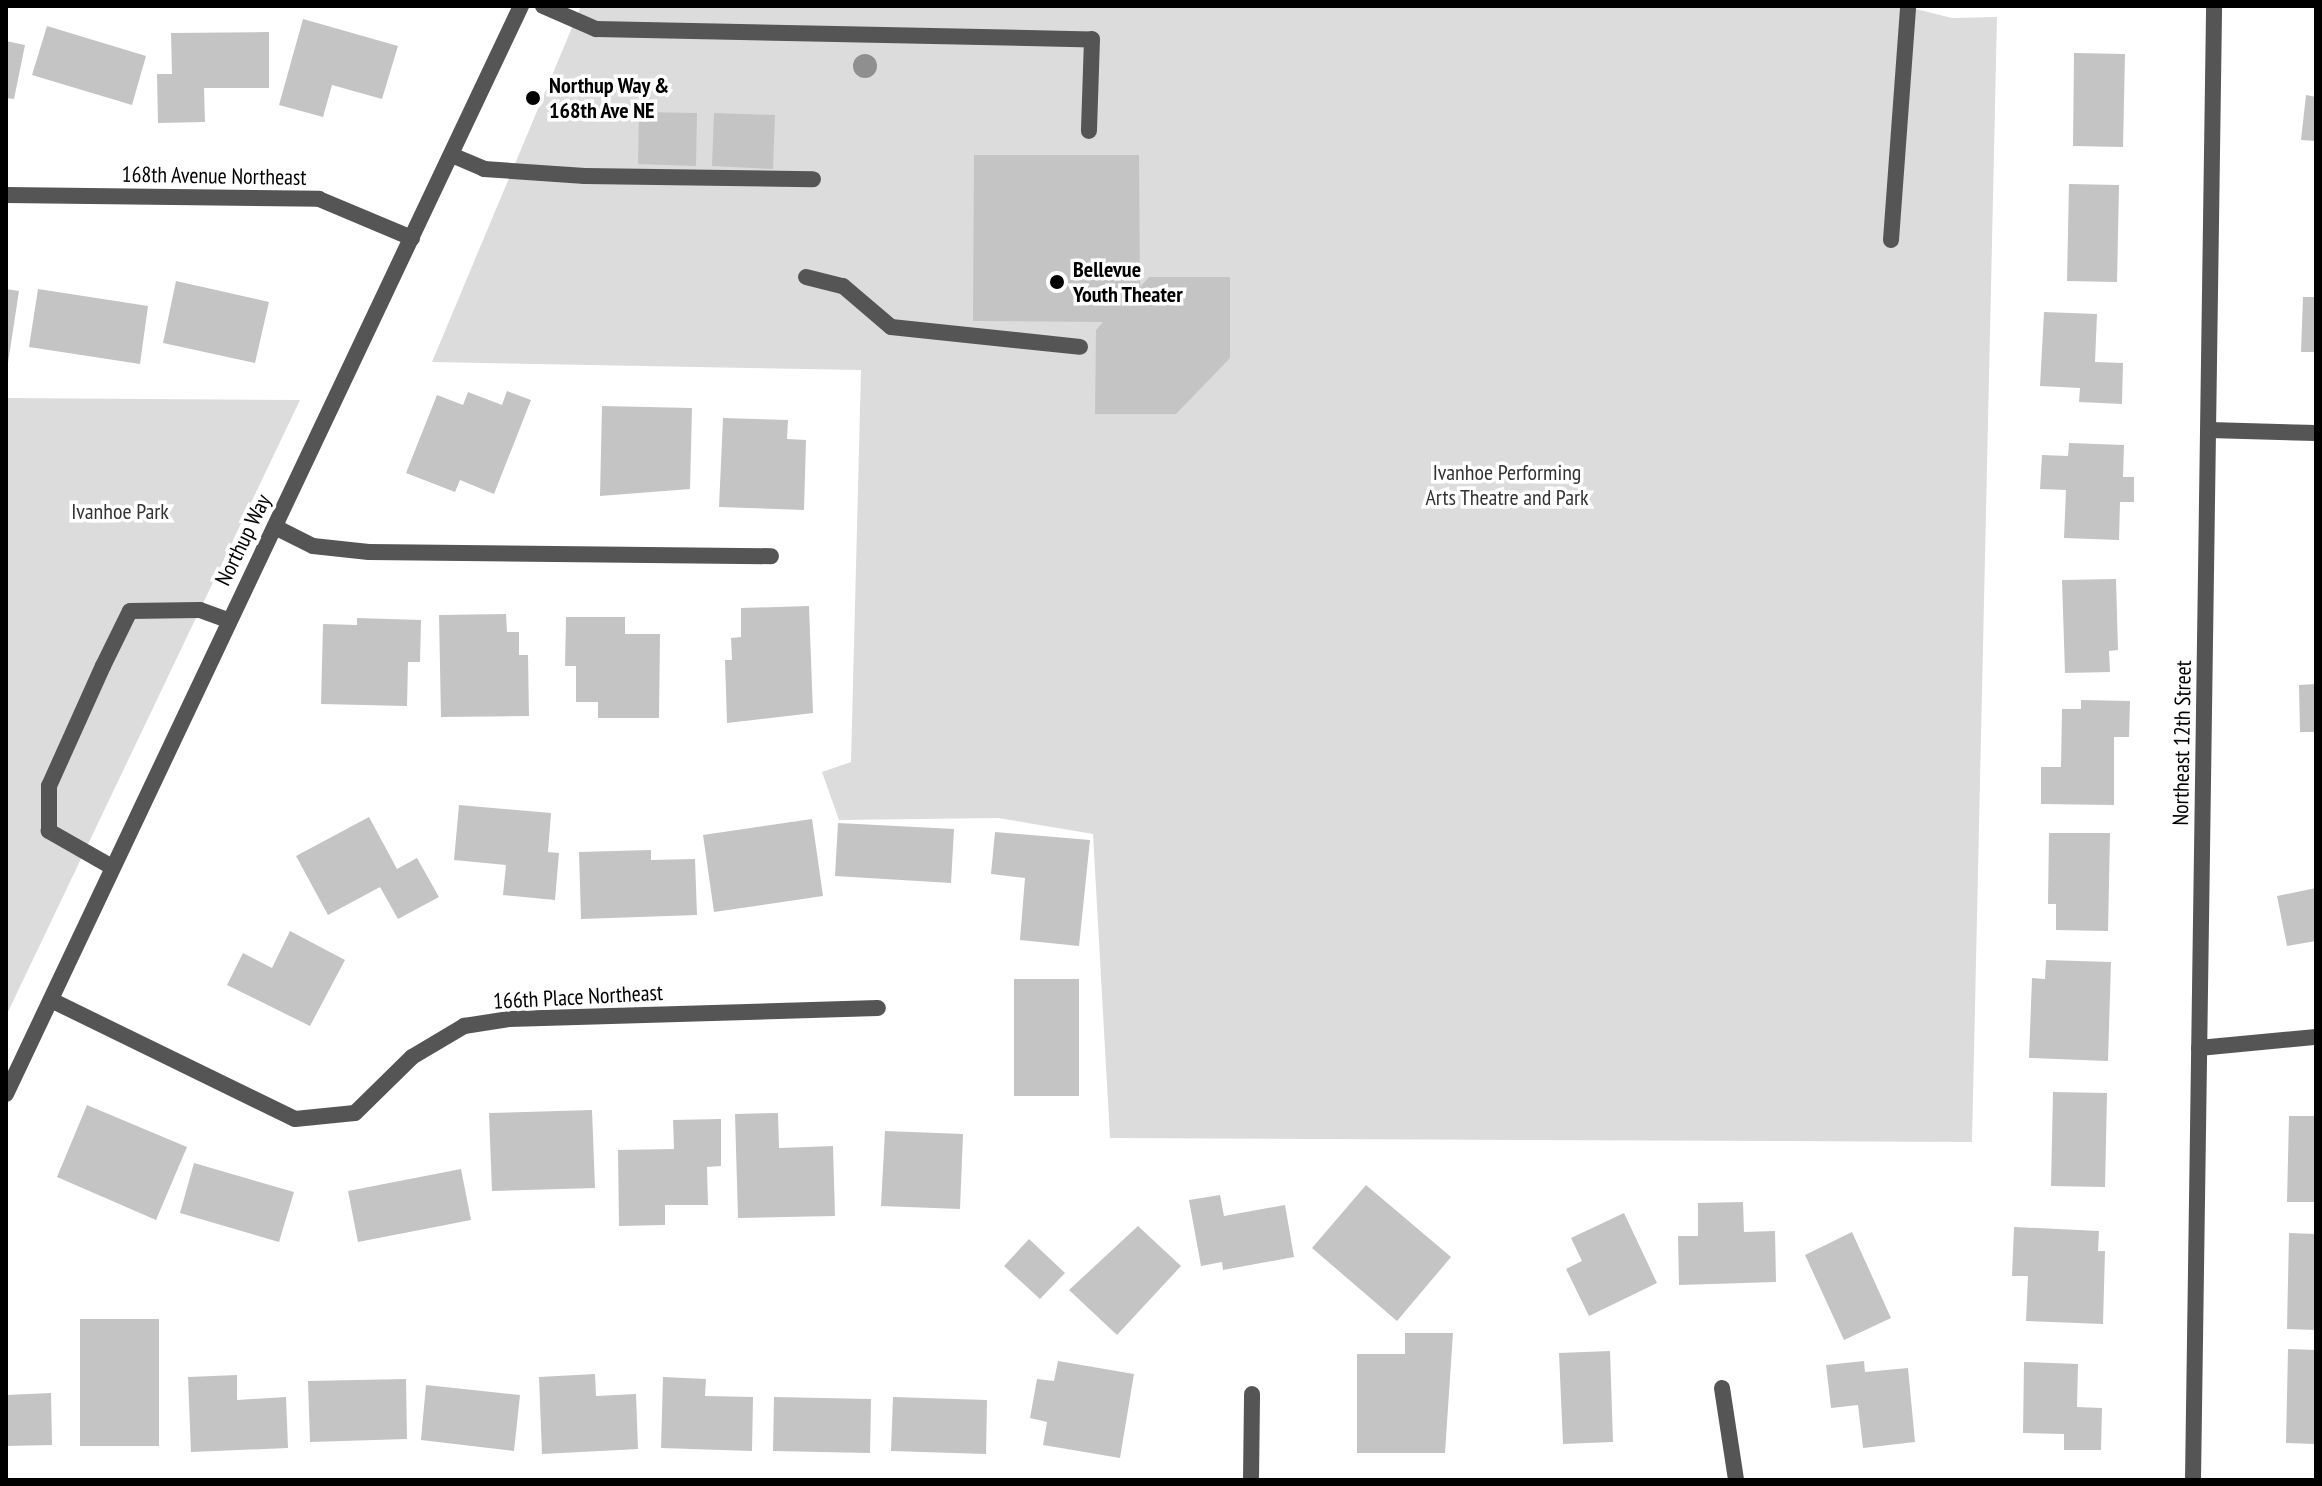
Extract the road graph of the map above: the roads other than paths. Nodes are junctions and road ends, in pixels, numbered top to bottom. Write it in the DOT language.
graph roads {
  1 [pos="521,6"];
  2 [pos="543,6"];
  3 [pos="1908,6"];
  4 [pos="2214,6"];
  5 [pos="1089,131"];
  6 [pos="454,156"];
  7 [pos="813,179"];
  8 [pos="6,195"];
  9 [pos="412,238"];
  10 [pos="1891,240"];
  11 [pos="806,277"];
  12 [pos="1080,347"];
  13 [pos="2209,430"];
  14 [pos="2316,433"];
  15 [pos="275,527"];
  16 [pos="771,556"];
  17 [pos="228,620"];
  18 [pos="112,867"];
  19 [pos="51,1000"];
  20 [pos="878,1008"];
  21 [pos="2316,1037"];
  22 [pos="2199,1048"];
  23 [pos="6,1094"];
  24 [pos="1722,1388"];
  25 [pos="1252,1394"];
  26 [pos="1251,1480"];
  27 [pos="1736,1480"];
  28 [pos="2193,1480"];
  1 -- 6 [label="street, Northup Way"];
  2 -- 5 [label="street"];
  3 -- 10 [label="street"];
  4 -- 13 [label="street, Northeast 12th Street"];
  6 -- 7 [label="street"];
  6 -- 9 [label="street, Northup Way"];
  8 -- 9 [label="street, 168th Avenue Northeast"];
  9 -- 15 [label="street, Northup Way"];
  11 -- 12 [label="street"];
  13 -- 14 [label="street"];
  13 -- 22 [label="street, Northeast 12th Street"];
  15 -- 16 [label="street"];
  15 -- 17 [label="street, Northup Way"];
  17 -- 18 [label="street, Northup Way"];
  17 -- 18 [label="street"];
  18 -- 19 [label="street, Northup Way"];
  19 -- 20 [label="street, 166th Place Northeast"];
  19 -- 23 [label="street, Northup Way"];
  21 -- 22 [label="street"];
  22 -- 28 [label="street, Northeast 12th Street"];
  24 -- 27 [label="street"];
  25 -- 26 [label="street"];
}
